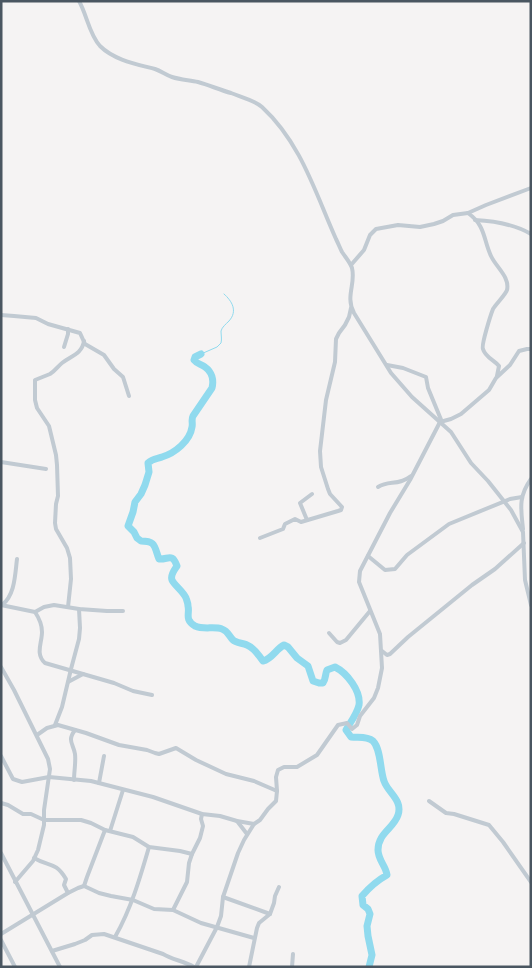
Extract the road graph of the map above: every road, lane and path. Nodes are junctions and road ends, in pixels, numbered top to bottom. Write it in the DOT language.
graph roads {
  1 [pos="79,1"];
  2 [pos="531,188"];
  3 [pos="468,213"];
  4 [pos="475,220"];
  5 [pos="531,234"];
  6 [pos="351,264"];
  7 [pos="351,308"];
  8 [pos="1,316"];
  9 [pos="68,329"];
  10 [pos="84,341"];
  11 [pos="64,347"];
  12 [pos="531,350"];
  13 [pos="387,365"];
  14 [pos="497,377"];
  15 [pos="129,396"];
  16 [pos="441,422"];
  17 [pos="1,462"];
  18 [pos="46,469"];
  19 [pos="413,475"];
  20 [pos="531,479"];
  21 [pos="378,487"];
  22 [pos="312,494"];
  23 [pos="522,497"];
  24 [pos="505,502"];
  25 [pos="307,520"];
  26 [pos="523,532"];
  27 [pos="260,538"];
  28 [pos="524,543"];
  29 [pos="368,556"];
  30 [pos="17,559"];
  31 [pos="1,605"];
  32 [pos="531,605"];
  33 [pos="68,607"];
  34 [pos="79,609"];
  35 [pos="123,611"];
  36 [pos="370,611"];
  37 [pos="35,612"];
  38 [pos="329,633"];
  39 [pos="382,651"];
  40 [pos="1,667"];
  41 [pos="70,671"];
  42 [pos="84,674"];
  43 [pos="68,682"];
  44 [pos="152,695"];
  45 [pos="55,725"];
  46 [pos="75,730"];
  47 [pos="37,735"];
  48 [pos="1,756"];
  49 [pos="104,756"];
  50 [pos="49,777"];
  51 [pos="74,780"];
  52 [pos="99,783"];
  53 [pos="123,790"];
  54 [pos="277,791"];
  55 [pos="429,802"];
  56 [pos="1,803"];
  57 [pos="202,814"];
  58 [pos="44,820"];
  59 [pos="237,821"];
  60 [pos="254,824"];
  61 [pos="105,830"];
  62 [pos="110,831"];
  63 [pos="247,834"];
  64 [pos="149,847"];
  65 [pos="1,854"];
  66 [pos="192,854"];
  67 [pos="34,858"];
  68 [pos="15,882"];
  69 [pos="531,882"];
  70 [pos="84,886"];
  71 [pos="280,887"];
  72 [pos="68,893"];
  73 [pos="223,897"];
  74 [pos="133,900"];
  75 [pos="173,910"];
  76 [pos="33,914"];
  77 [pos="270,914"];
  78 [pos="217,927"];
  79 [pos="1,934"];
  80 [pos="115,937"];
  81 [pos="254,938"];
  82 [pos="1,940"];
  83 [pos="52,951"];
  84 [pos="293,954"];
  85 [pos="15,967"];
  86 [pos="60,967"];
  87 [pos="195,967"];
  88 [pos="249,967"];
  89 [pos="292,967"];
  1 -- 6 [label="street"];
  2 -- 3 [label="street"];
  3 -- 4 [label="street"];
  3 -- 6 [label="street"];
  4 -- 5 [label="street"];
  4 -- 14 [label="street"];
  6 -- 7 [label="street"];
  7 -- 13 [label="street"];
  7 -- 25 [label="street"];
  8 -- 9 [label="street"];
  9 -- 10 [label="street"];
  9 -- 11 [label="street"];
  10 -- 15 [label="street"];
  10 -- 33 [label="street"];
  12 -- 14 [label="street"];
  13 -- 16 [label="street"];
  13 -- 16 [label="street"];
  14 -- 16 [label="street"];
  16 -- 19 [label="street"];
  16 -- 24 [label="street"];
  17 -- 18 [label="street"];
  19 -- 21 [label="street"];
  19 -- 29 [label="street"];
  20 -- 23 [label="street"];
  22 -- 25 [label="street"];
  23 -- 24 [label="street"];
  23 -- 26 [label="street"];
  24 -- 26 [label="street"];
  24 -- 29 [label="street"];
  25 -- 27 [label="street"];
  26 -- 28 [label="street"];
  28 -- 32 [label="street"];
  28 -- 39 [label="street"];
  29 -- 36 [label="street"];
  30 -- 31 [label="street"];
  31 -- 37 [label="street"];
  33 -- 34 [label="street"];
  33 -- 37 [label="street"];
  34 -- 35 [label="street"];
  34 -- 41 [label="street"];
  36 -- 38 [label="street"];
  36 -- 39 [label="street"];
  37 -- 41 [label="street"];
  39 -- 54 [label="street"];
  40 -- 47 [label="street"];
  41 -- 42 [label="street"];
  41 -- 43 [label="street"];
  42 -- 43 [label="street"];
  42 -- 44 [label="street"];
  43 -- 45 [label="street"];
  45 -- 46 [label="street"];
  45 -- 47 [label="street"];
  46 -- 51 [label="street"];
  46 -- 54 [label="street"];
  47 -- 50 [label="street"];
  48 -- 50 [label="street"];
  49 -- 52 [label="street"];
  50 -- 51 [label="street"];
  50 -- 58 [label="street"];
  51 -- 52 [label="street"];
  52 -- 53 [label="street"];
  53 -- 57 [label="street"];
  53 -- 62 [label="street"];
  54 -- 60 [label="street"];
  55 -- 69 [label="street"];
  56 -- 58 [label="street"];
  57 -- 59 [label="street"];
  57 -- 66 [label="street"];
  58 -- 61 [label="street"];
  58 -- 67 [label="street"];
  59 -- 60 [label="street"];
  59 -- 63 [label="street"];
  60 -- 63 [label="street"];
  61 -- 62 [label="street"];
  61 -- 70 [label="street"];
  62 -- 64 [label="street"];
  63 -- 73 [label="street"];
  64 -- 66 [label="street"];
  64 -- 74 [label="street"];
  65 -- 68 [label="street"];
  66 -- 75 [label="street"];
  67 -- 68 [label="street"];
  67 -- 72 [label="street"];
  68 -- 76 [label="street"];
  70 -- 72 [label="street"];
  70 -- 74 [label="street"];
  71 -- 77 [label="street"];
  72 -- 76 [label="street"];
  73 -- 77 [label="street"];
  73 -- 78 [label="street"];
  74 -- 75 [label="street"];
  74 -- 80 [label="street"];
  75 -- 78 [label="street"];
  76 -- 79 [label="street"];
  76 -- 83 [label="street"];
  77 -- 81 [label="street"];
  78 -- 81 [label="street"];
  78 -- 87 [label="street"];
  80 -- 83 [label="street"];
  80 -- 87 [label="street"];
  81 -- 88 [label="street"];
  82 -- 85 [label="street"];
  83 -- 86 [label="street"];
  84 -- 89 [label="street"];
}
